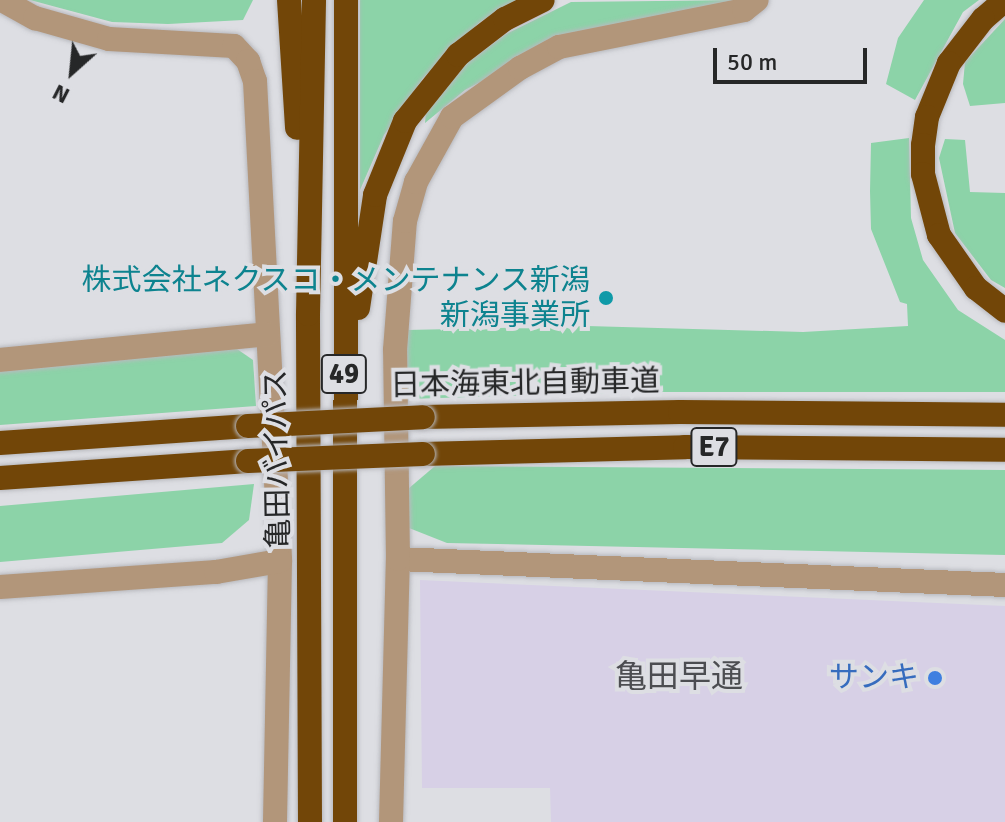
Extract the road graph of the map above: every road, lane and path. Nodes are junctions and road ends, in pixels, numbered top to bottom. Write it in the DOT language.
graph roads {
  1 [pos="2,0"];
  2 [pos="289,0"];
  3 [pos="314,0"];
  4 [pos="346,0"];
  5 [pos="543,0"];
  6 [pos="757,0"];
  7 [pos="1005,0"];
  8 [pos="1005,311"];
  9 [pos="308,314"];
  10 [pos="268,334"];
  11 [pos="0,360"];
  12 [pos="1005,415"];
  13 [pos="0,443"];
  14 [pos="1005,450"];
  15 [pos="0,478"];
  16 [pos="398,559"];
  17 [pos="280,561"];
  18 [pos="1005,585"];
  19 [pos="0,587"];
  20 [pos="344,748"];
  21 [pos="275,822"];
  22 [pos="310,822"];
  23 [pos="345,822"];
  24 [pos="391,822"];
  1 -- 10 [label="street"];
  2 -- 9 [label="highway"];
  3 -- 9 [label="highway, 亀田バイパス / 49"];
  4 -- 20 [label="highway, 49"];
  5 -- 20 [label="highway"];
  6 -- 16 [label="street"];
  7 -- 8 [label="highway"];
  9 -- 22 [label="highway, 亀田バイパス / 49"];
  10 -- 11 [label="street"];
  10 -- 17 [label="street"];
  12 -- 13 [label="highway, 日本海東北自動車道 / E7, bridge"];
  14 -- 15 [label="highway, E7, bridge"];
  16 -- 18 [label="street"];
  16 -- 24 [label="street"];
  17 -- 19 [label="street"];
  17 -- 21 [label="street"];
  20 -- 23 [label="highway, 49"];
}
